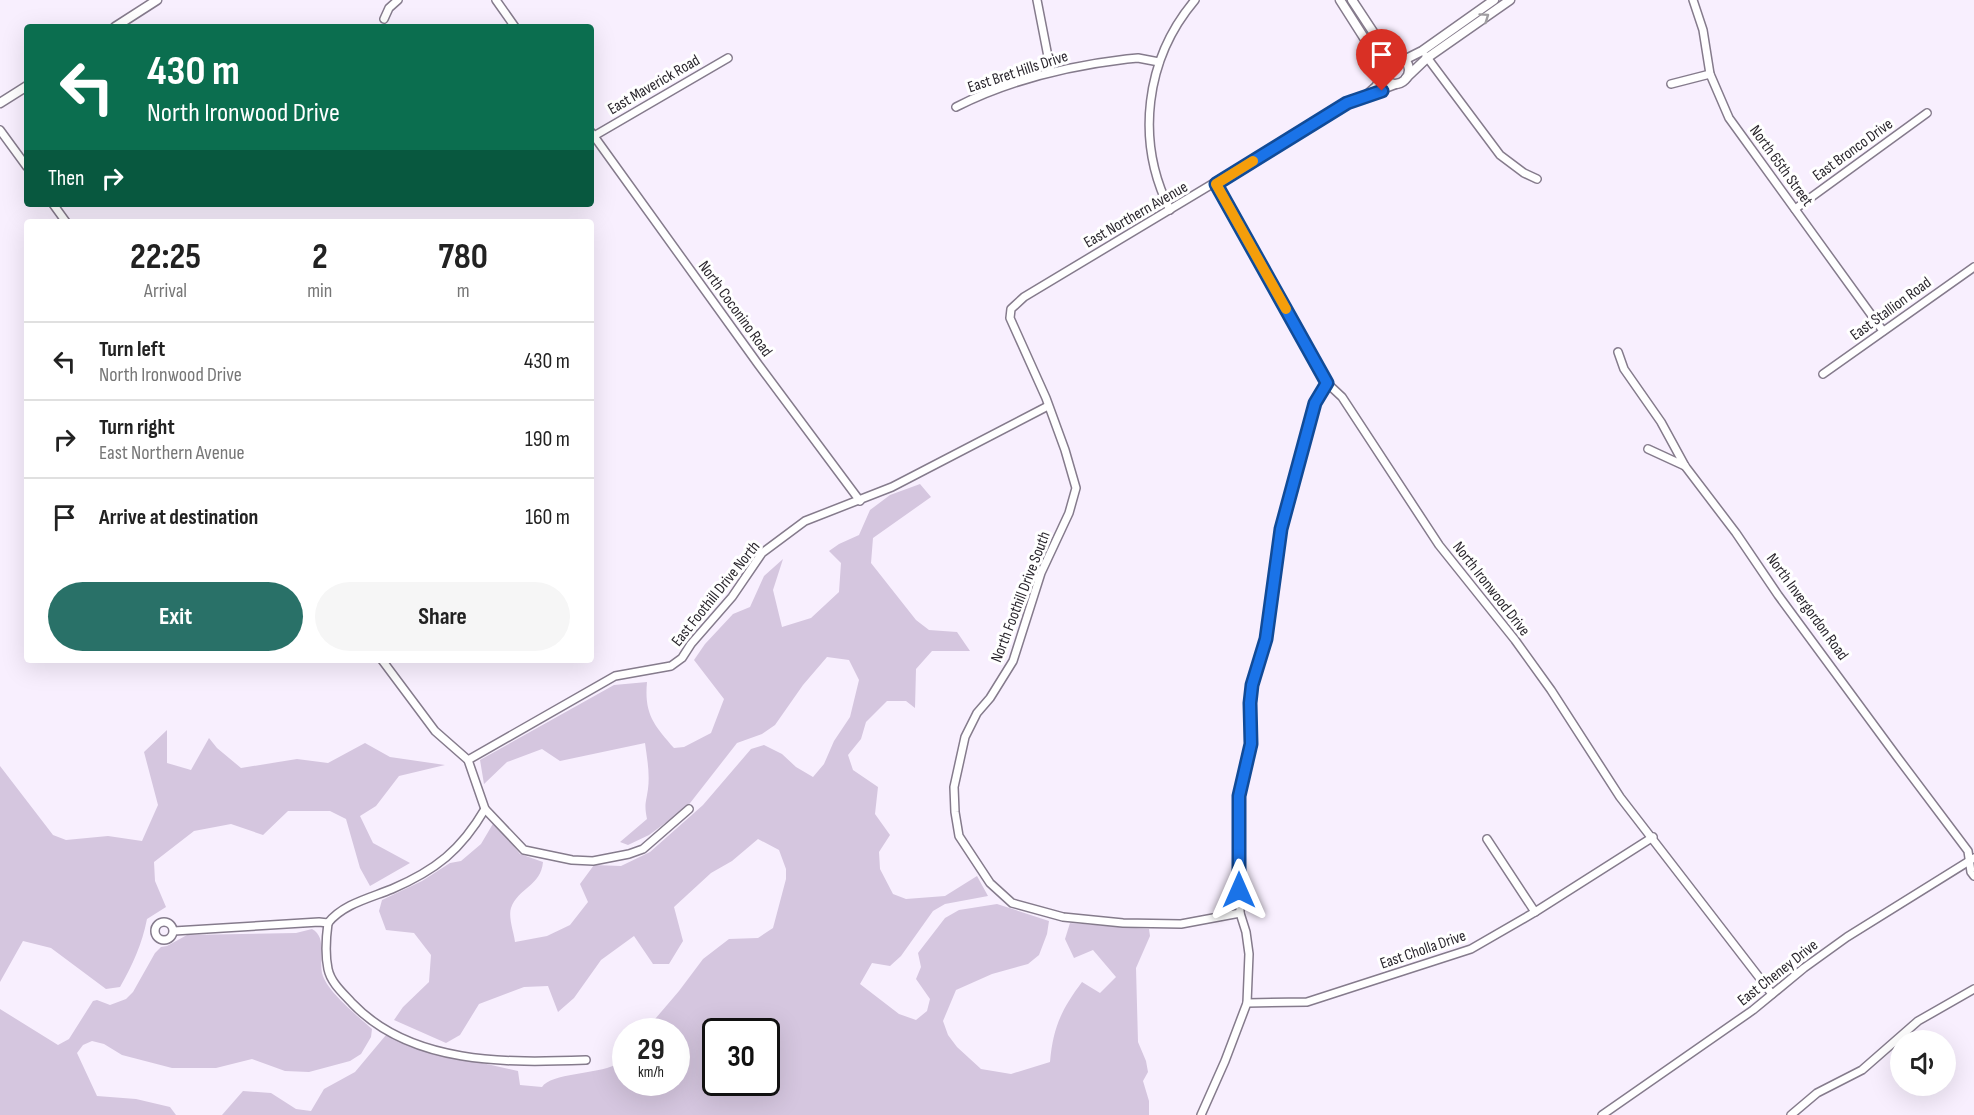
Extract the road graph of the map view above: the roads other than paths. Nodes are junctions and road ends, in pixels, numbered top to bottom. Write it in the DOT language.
graph roads {
  1 [pos="157,0"];
  2 [pos="398,0"];
  3 [pos="496,0"];
  4 [pos="1037,0"];
  5 [pos="1195,0"];
  6 [pos="1340,0"];
  7 [pos="1352,0"];
  8 [pos="1494,0"];
  9 [pos="1510,0"];
  10 [pos="1693,0"];
  11 [pos="384,19"];
  12 [pos="121,24"];
  13 [pos="514,24"];
  14 [pos="1424,54"];
  15 [pos="728,58"];
  16 [pos="1400,58"];
  17 [pos="1159,62"];
  18 [pos="1382,70"];
  19 [pos="1051,72"];
  20 [pos="1710,74"];
  21 [pos="1406,78"];
  22 [pos="1397,84"];
  23 [pos="1671,84"];
  24 [pos="24,88"];
  25 [pos="1365,96"];
  26 [pos="0,103"];
  27 [pos="956,107"];
  28 [pos="1927,113"];
  29 [pos="0,130"];
  30 [pos="594,133"];
  31 [pos="594,135"];
  32 [pos="24,163"];
  33 [pos="1537,178"];
  34 [pos="1216,184"];
  35 [pos="1796,209"];
  36 [pos="1170,210"];
  37 [pos="1974,267"];
  38 [pos="1014,305"];
  39 [pos="1883,331"];
  40 [pos="1618,352"];
  41 [pos="1823,374"];
  42 [pos="1327,383"];
  43 [pos="1048,406"];
  44 [pos="1648,449"];
  45 [pos="1685,466"];
  46 [pos="860,501"];
  47 [pos="384,663"];
  48 [pos="468,760"];
  49 [pos="485,809"];
  50 [pos="689,809"];
  51 [pos="1653,837"];
  52 [pos="1487,839"];
  53 [pos="1972,860"];
  54 [pos="1974,876"];
  55 [pos="1535,912"];
  56 [pos="1240,913"];
  57 [pos="328,923"];
  58 [pos="174,931"];
  59 [pos="1974,989"];
  60 [pos="1772,994"];
  61 [pos="1247,1004"];
  62 [pos="586,1060"];
  63 [pos="1201,1115"];
  64 [pos="1602,1115"];
  65 [pos="1791,1115"];
  1 -- 12 [label="street"];
  2 -- 11 [label="street"];
  3 -- 13 [label="street"];
  4 -- 19 [label="street"];
  5 -- 17 [label="street"];
  6 -- 18 [label="street"];
  7 -- 16 [label="street"];
  8 -- 14 [label="street"];
  14 -- 9 [label="street, one-way"];
  10 -- 20 [label="street, North 65th Street"];
  14 -- 16 [label="street"];
  14 -- 21 [label="street"];
  14 -- 33 [label="street"];
  15 -- 30 [label="street, East Maverick Road"];
  16 -- 18 [label="street"];
  16 -- 21 [label="street"];
  17 -- 19 [label="street, East Bret Hills Drive"];
  17 -- 36 [label="street"];
  18 -- 22 [label="street"];
  18 -- 25 [label="street, East Northern Avenue"];
  19 -- 27 [label="street, East Bret Hills Drive"];
  20 -- 23 [label="street"];
  20 -- 35 [label="street, North 65th Street"];
  21 -- 22 [label="street"];
  22 -- 25 [label="street, East Northern Avenue"];
  24 -- 26 [label="street"];
  25 -- 34 [label="street, East Northern Avenue"];
  28 -- 35 [label="street, East Bronco Drive"];
  29 -- 32 [label="street"];
  31 -- 46 [label="street, North Coconino Road"];
  34 -- 36 [label="street, East Northern Avenue"];
  34 -- 42 [label="street, North Ironwood Drive"];
  35 -- 39 [label="street, North 65th Street"];
  36 -- 38 [label="street, East Northern Avenue"];
  37 -- 39 [label="street, East Stallion Road"];
  38 -- 43 [label="street, North Foothill Drive South"];
  39 -- 41 [label="street, East Stallion Road"];
  40 -- 45 [label="street, North Invergordon Road"];
  42 -- 51 [label="street, North Ironwood Drive"];
  42 -- 56 [label="street"];
  43 -- 46 [label="street, East Foothill Drive North"];
  43 -- 56 [label="street, North Foothill Drive South"];
  44 -- 45 [label="street"];
  45 -- 53 [label="street, North Invergordon Road"];
  46 -- 48 [label="street, East Foothill Drive North"];
  47 -- 48 [label="street"];
  48 -- 49 [label="street"];
  49 -- 50 [label="street"];
  49 -- 57 [label="street"];
  51 -- 55 [label="street, East Cholla Drive"];
  51 -- 60 [label="street, North Ironwood Drive"];
  52 -- 55 [label="street"];
  53 -- 54 [label="street, North Invergordon Road"];
  53 -- 60 [label="street, East Cheney Drive"];
  55 -- 61 [label="street, East Cholla Drive"];
  56 -- 61 [label="street"];
  57 -- 58 [label="street"];
  57 -- 62 [label="street"];
  59 -- 65 [label="street"];
  60 -- 64 [label="street, East Cheney Drive"];
  61 -- 63 [label="street"];
}
